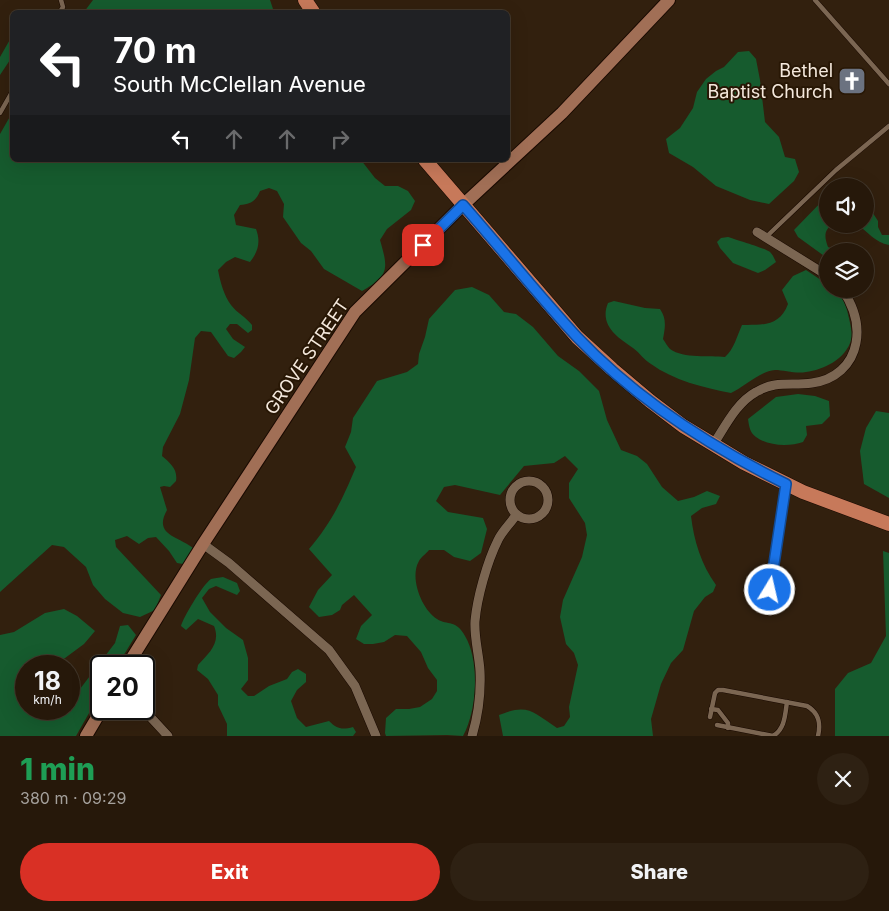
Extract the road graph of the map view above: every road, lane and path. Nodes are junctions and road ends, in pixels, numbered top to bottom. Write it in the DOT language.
graph roads {
  1 [pos="669,0"];
  2 [pos="815,0"];
  3 [pos="889,84"];
  4 [pos="10,96"];
  5 [pos="0,113"];
  6 [pos="889,126"];
  7 [pos="510,161"];
  8 [pos="426,162"];
  9 [pos="509,162"];
  10 [pos="463,205"];
  11 [pos="757,232"];
  12 [pos="766,238"];
  13 [pos="819,270"];
  14 [pos="848,298"];
  15 [pos="713,445"];
  16 [pos="786,484"];
  17 [pos="516,515"];
  18 [pos="889,524"];
  19 [pos="203,544"];
  20 [pos="770,590"];
  21 [pos="135,655"];
  22 [pos="787,702"];
  23 [pos="711,708"];
  24 [pos="710,717"];
  25 [pos="95,720"];
  26 [pos="153,720"];
  27 [pos="716,726"];
  28 [pos="728,728"];
  29 [pos="86,736"];
  30 [pos="168,736"];
  31 [pos="376,736"];
  32 [pos="472,736"];
  33 [pos="818,736"];
  1 -- 7 [label="main road, GROVE STREET"];
  2 -- 3 [label="lane"];
  4 -- 5 [label="lane"];
  6 -- 12 [label="lane"];
  8 -- 10 [label="main road"];
  9 -- 10 [label="main road, GROVE STREET"];
  10 -- 15 [label="main road"];
  10 -- 19 [label="main road, GROVE STREET"];
  11 -- 12 [label="street"];
  12 -- 13 [label="street"];
  14 -- 15 [label="street"];
  15 -- 16 [label="main road"];
  16 -- 18 [label="main road"];
  16 -- 20 [label="lane"];
  17 -- 17 [label="street"];
  17 -- 32 [label="street"];
  19 -- 21 [label="main road, GROVE STREET"];
  19 -- 31 [label="street"];
  22 -- 23 [label="lane"];
  22 -- 28 [label="lane"];
  22 -- 33 [label="lane"];
  23 -- 24 [label="lane"];
  23 -- 28 [label="lane"];
  25 -- 29 [label="main road"];
  26 -- 30 [label="street"];
  27 -- 28 [label="lane"];
}
